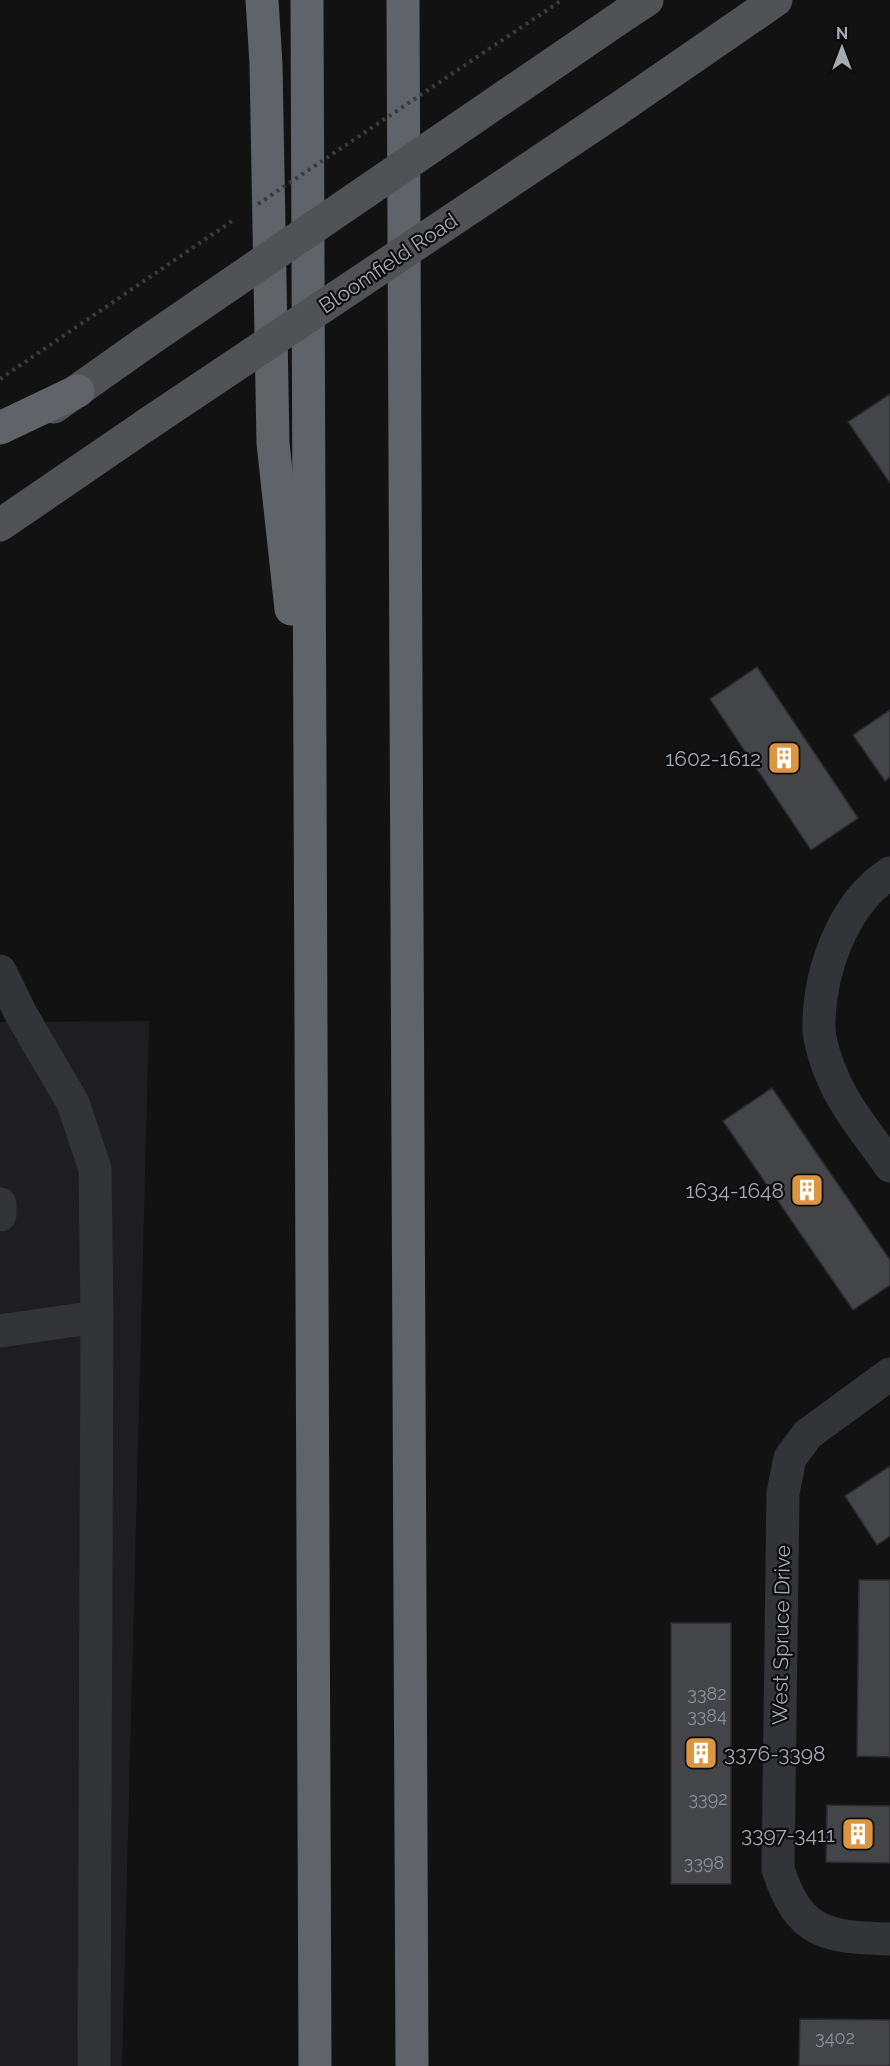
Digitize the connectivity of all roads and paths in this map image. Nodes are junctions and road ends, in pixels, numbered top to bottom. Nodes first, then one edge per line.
1 (261, 0) edge
2 (307, 0) edge
3 (403, 0) edge
4 (562, 0) edge
5 (776, 0) edge
6 (637, 6) edge
7 (248, 210) dead end
8 (238, 217) dead end
9 (0, 379) edge
10 (78, 391) junction
11 (0, 428) edge
12 (0, 443) edge
13 (0, 525) edge
14 (310, 790) junction
15 (890, 873) edge
16 (0, 971) edge
17 (0, 990) edge
18 (21, 1014) junction
19 (890, 1166) edge
20 (0, 1204) edge
21 (0, 1215) edge
22 (97, 1317) junction
23 (0, 1331) edge
24 (890, 1374) edge
25 (890, 1939) edge
26 (94, 2066) edge
27 (315, 2066) edge
28 (412, 2066) edge

1 - 14 highway
2 - 14 highway
3 - 28 highway
4 - 7 path, bridge
5 - 13 main road, Bloomfield Road, bridge
6 - 10 main road, bridge
8 - 9 path
10 - 11 highway
10 - 12 main road
14 - 27 highway
15 - 19 street
16 - 18 street
17 - 18 street
18 - 22 street
20 - 21 street
22 - 23 street
22 - 26 street
24 - 25 street, West Spruce Drive

